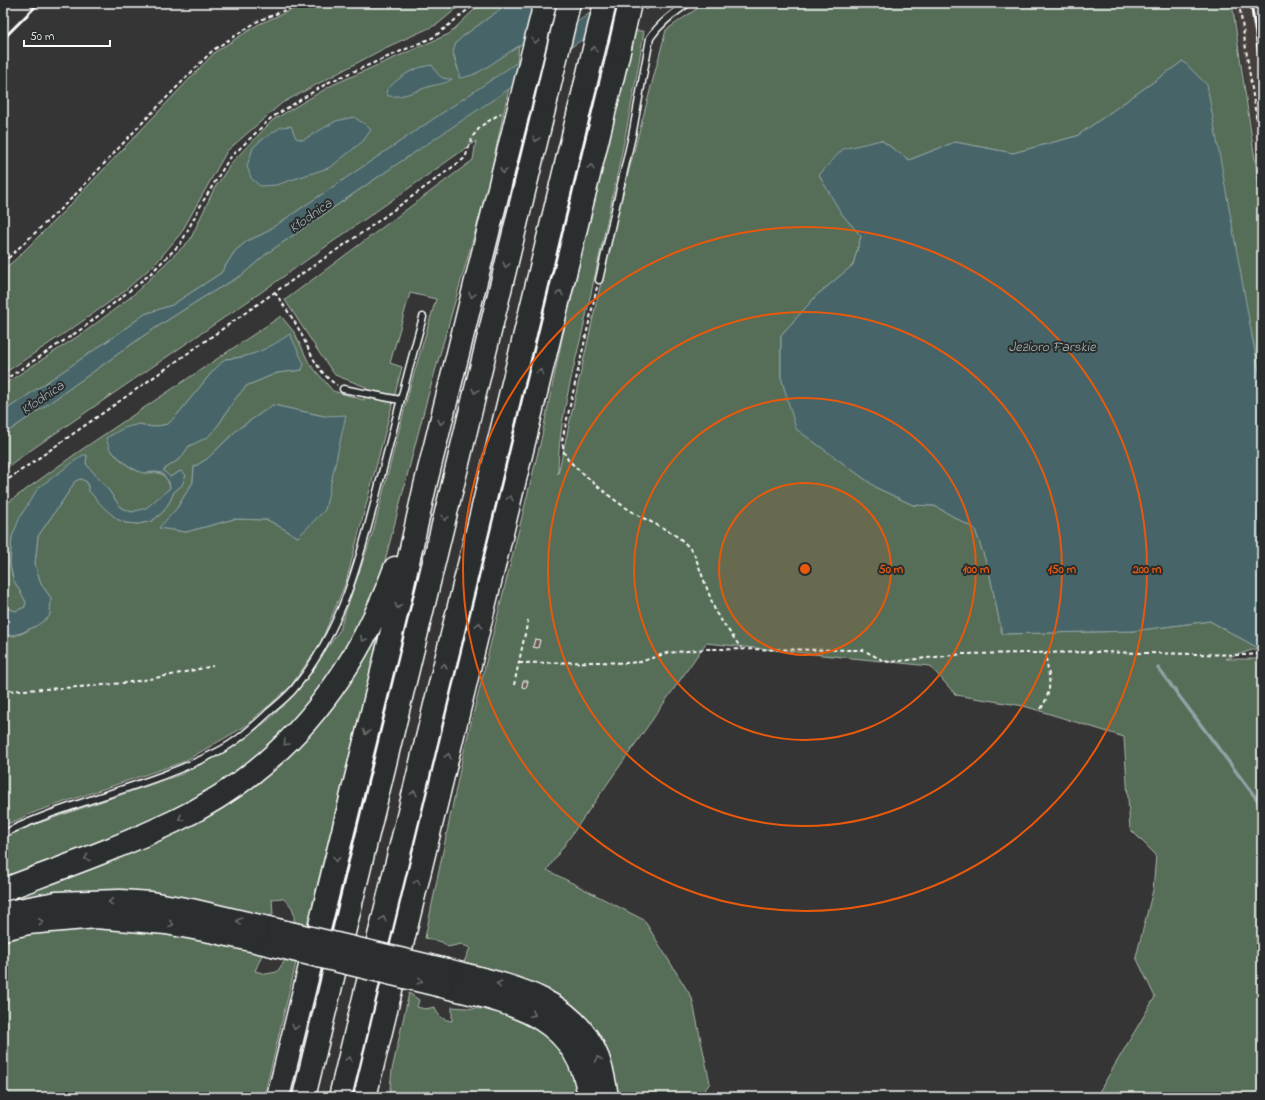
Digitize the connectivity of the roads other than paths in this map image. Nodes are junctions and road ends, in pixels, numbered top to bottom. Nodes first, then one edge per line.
1 (545, 3) edge
2 (569, 3) edge
3 (605, 3) edge
4 (630, 3) edge
5 (688, 3) edge
6 (599, 280) road end
7 (423, 317) dead end
8 (343, 389) road end
9 (400, 400) junction
10 (425, 486) junction
11 (3, 834) edge
12 (3, 890) edge
13 (3, 913) edge
14 (3, 930) edge
15 (275, 937) junction
16 (444, 978) junction
17 (392, 988) junction
18 (278, 1097) edge
19 (304, 1097) edge
20 (340, 1097) edge
21 (365, 1097) edge
22 (381, 1097) edge
23 (589, 1097) edge
24 (607, 1097) edge

1 -> 10 highway, bridge
2 -> 19 highway, bridge
20 -> 3 highway, bridge
17 -> 4 highway, bridge
5 - 6 lane
7 - 9 lane
8 - 9 lane
9 - 11 lane
10 -> 12 highway
10 -> 18 highway
15 -> 13 highway
14 -> 15 highway
15 - 16 highway, bridge
16 -> 23 highway
24 -> 16 highway
17 - 21 highway
17 - 22 highway

